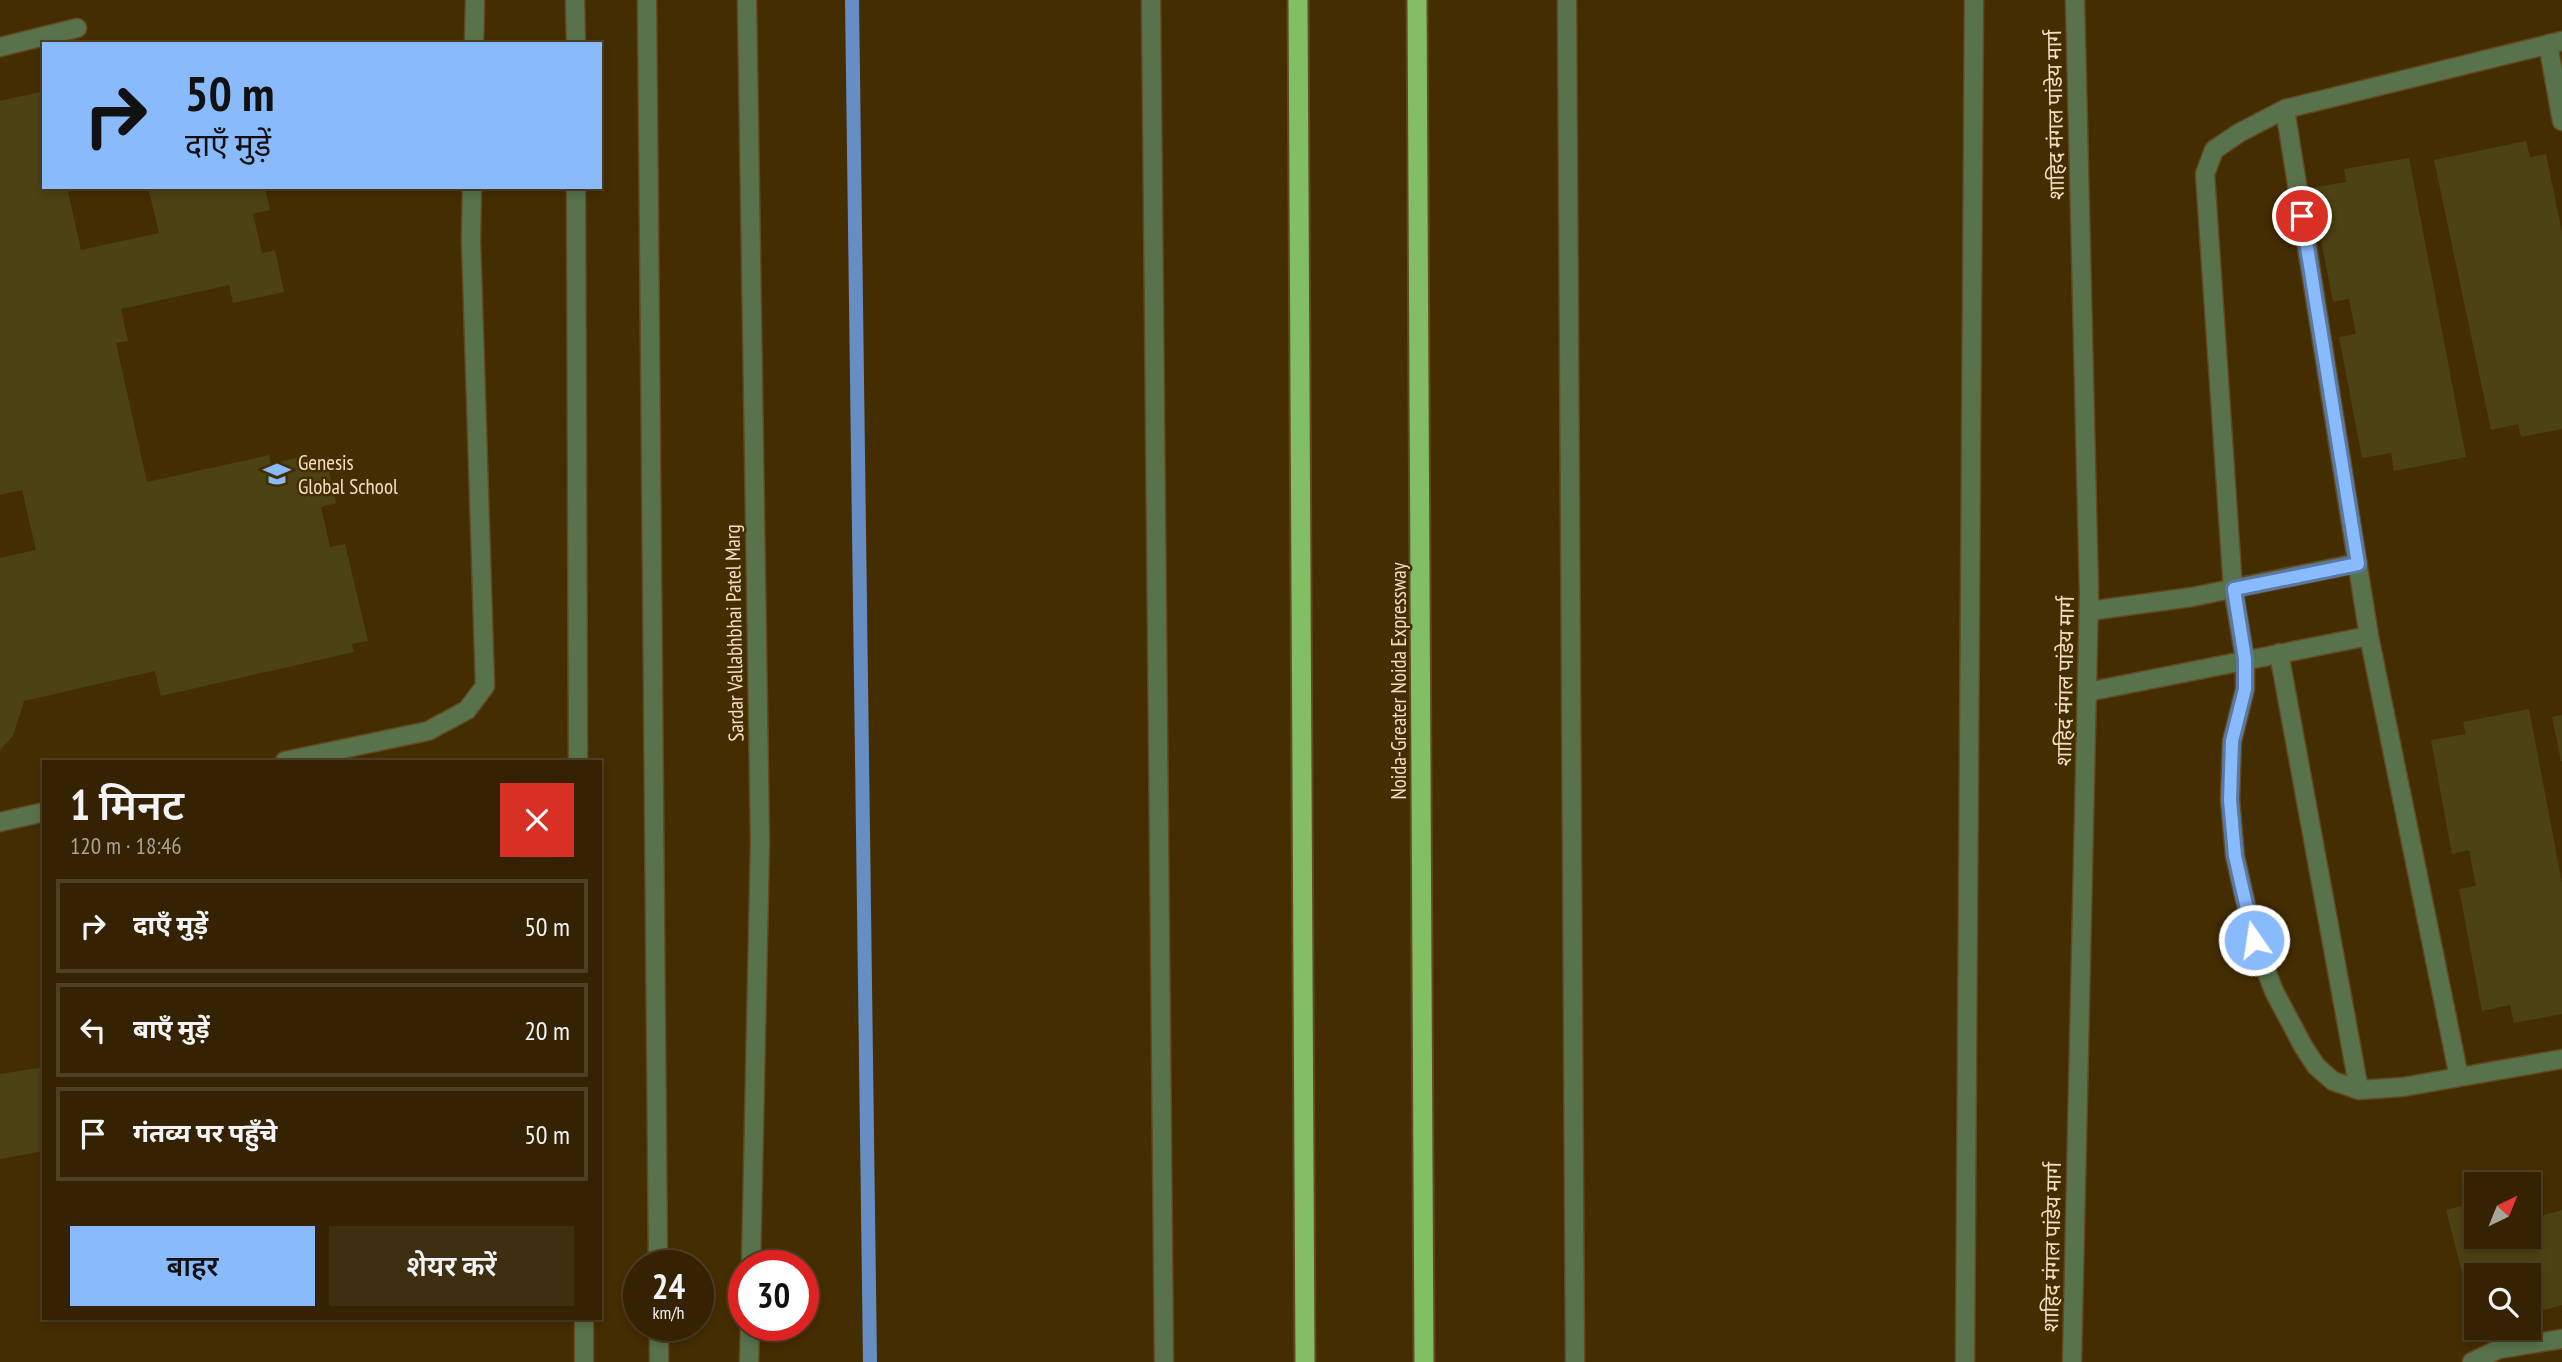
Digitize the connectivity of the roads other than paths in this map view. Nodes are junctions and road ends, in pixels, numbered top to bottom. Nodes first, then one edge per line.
1 (475, 0) edge
2 (575, 0) edge
3 (647, 0) edge
4 (747, 0) edge
5 (1151, 0) edge
6 (1298, 0) edge
7 (1417, 0) edge
8 (1567, 0) edge
9 (1974, 0) edge
10 (2075, 0) edge
11 (77, 28) dead end
12 (474, 42) edge
13 (576, 42) edge
14 (2555, 42) edge
15 (0, 47) edge
16 (2285, 109) junction
17 (2562, 121) edge
18 (472, 189) edge
19 (576, 189) edge
20 (2358, 564) junction
21 (2234, 589) junction
22 (2089, 611) junction
23 (2369, 636) junction
24 (2279, 653) junction
25 (2245, 659) junction
26 (2087, 692) junction
27 (290, 760) edge
28 (578, 760) edge
29 (42, 812) edge
30 (0, 822) edge
31 (2562, 1059) edge
32 (2459, 1077) junction
33 (2359, 1090) junction
34 (658, 1250) edge
35 (751, 1250) edge
36 (584, 1320) edge
37 (2562, 1339) edge
38 (659, 1341) edge
39 (750, 1341) edge
40 (584, 1362) edge
41 (659, 1362) edge
42 (749, 1362) edge
43 (1164, 1362) edge
44 (1305, 1362) edge
45 (1424, 1362) edge
46 (1575, 1362) edge
47 (1965, 1362) edge
48 (2072, 1362) edge
49 (2472, 1362) edge

1 - 12 street
2 - 13 street
3 - 34 street
4 - 35 street, Sardar Vallabhbhai Patel Marg
5 - 43 street
6 - 44 highway
7 - 45 highway, Noida-Greater Noida Expressway
8 - 46 street
9 - 47 street
10 - 22 street, शाहिद मंगल पांडेय मार्ग
11 - 15 street
14 - 16 street
14 - 17 street
16 - 20 street
16 - 21 street
18 - 27 street
19 - 28 street
20 - 21 street
20 - 23 street
21 - 22 street
21 - 25 street
22 - 26 street, शाहिद मंगल पांडेय मार्ग
23 - 24 street
23 - 32 street
24 - 25 street
24 - 33 street
25 - 26 street
25 - 33 street
26 - 48 street, शाहिद मंगल पांडेय मार्ग
29 - 30 street
31 - 32 street
32 - 33 street
36 - 40 street
37 - 49 street
38 - 41 street
39 - 42 street

